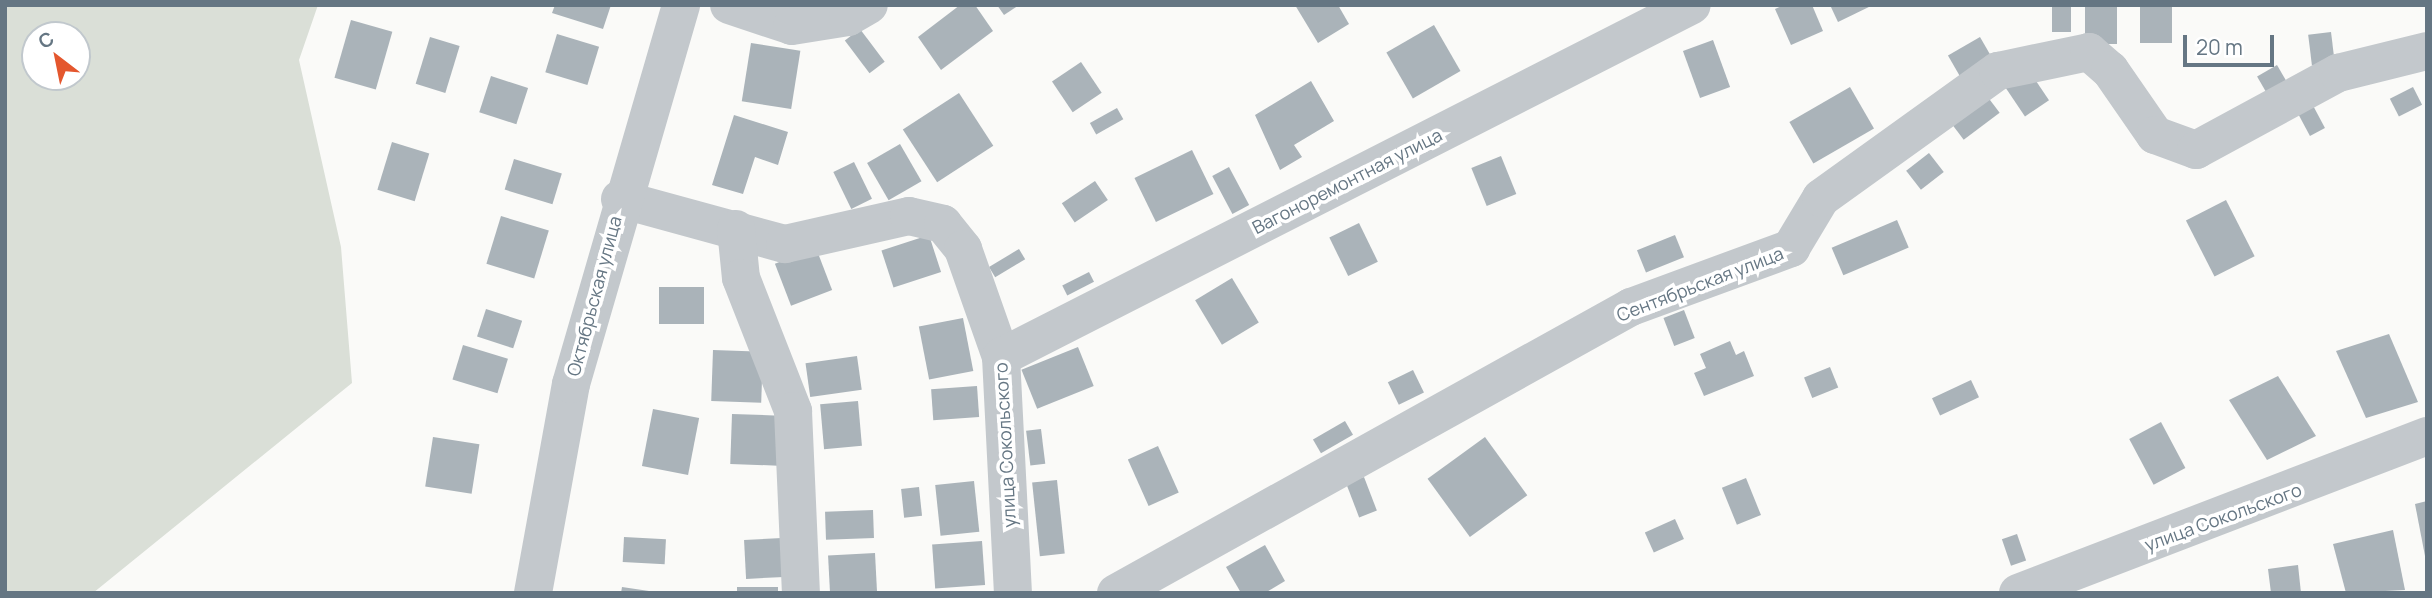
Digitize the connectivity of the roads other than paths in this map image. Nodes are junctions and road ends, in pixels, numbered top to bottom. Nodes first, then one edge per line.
1 (681, 5) edge
2 (730, 5) edge
3 (869, 5) edge
4 (1692, 5) edge
5 (2427, 51) edge
6 (620, 199) junction
7 (736, 229) junction
8 (1002, 357) junction
9 (2427, 436) edge
10 (533, 593) edge
11 (800, 593) edge
12 (1013, 593) edge
13 (1116, 593) edge
14 (2018, 593) edge

1 - 6 street, Октябрьская улица
2 - 3 street
4 - 8 street, Вагоноремонтная улица
5 - 13 street, Сентябрьская улица
6 - 7 street, улица Сокольского
6 - 10 street, Октябрьская улица
7 - 8 street, улица Сокольского
7 - 11 street
8 - 12 street, улица Сокольского
9 - 14 street, улица Сокольского

